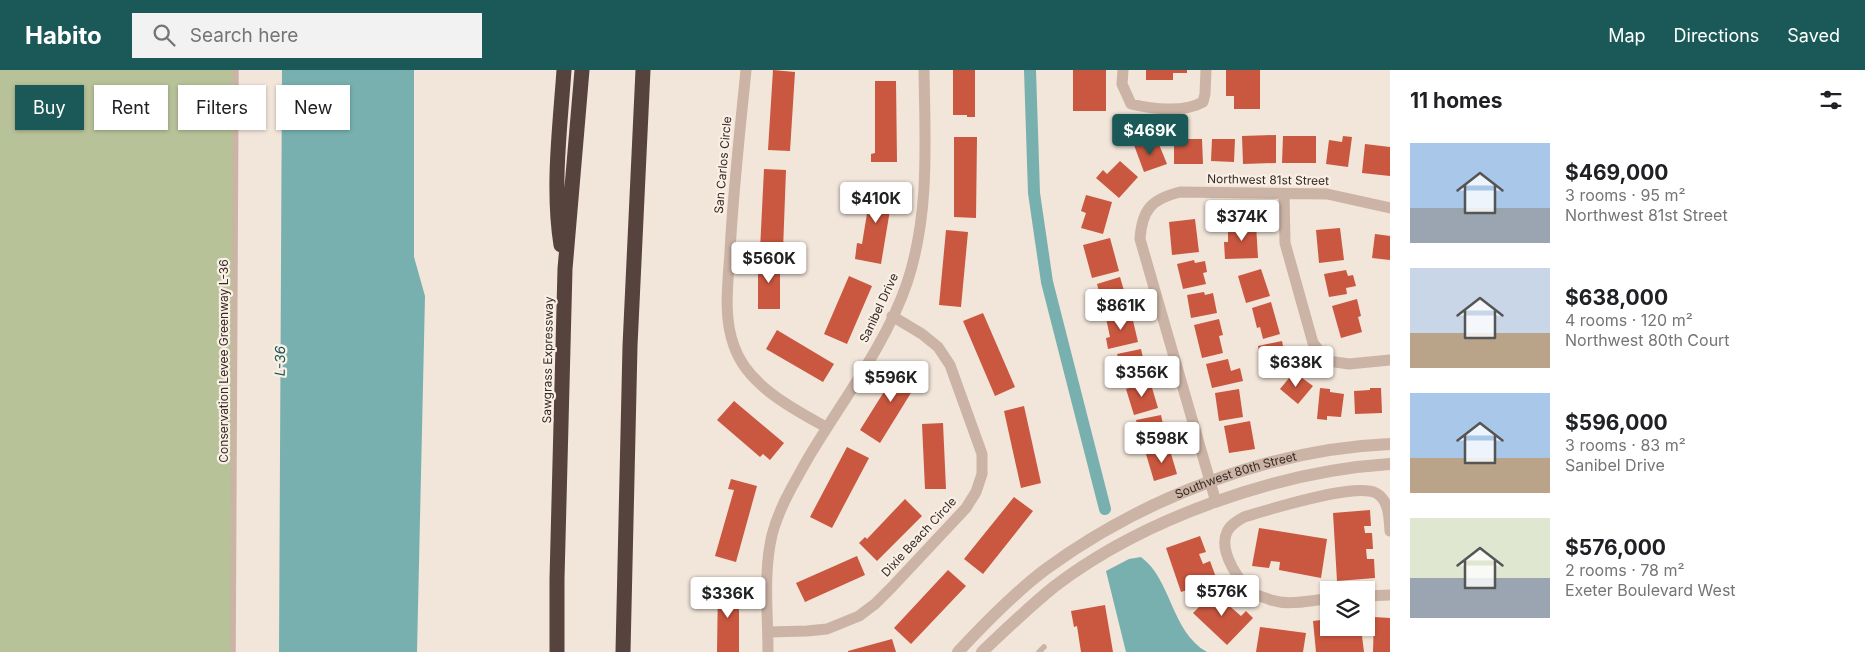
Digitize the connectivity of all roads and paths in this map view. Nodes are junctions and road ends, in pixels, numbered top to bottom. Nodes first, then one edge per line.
1 (236, 70) edge
2 (564, 70) edge
3 (582, 70) edge
4 (643, 70) edge
5 (746, 70) edge
6 (924, 70) edge
7 (1123, 70) edge
8 (1206, 70) edge
9 (1284, 194) junction
10 (1390, 208) edge
11 (565, 269) junction
12 (892, 316) junction
13 (1390, 360) edge
14 (826, 427) junction
15 (1390, 444) edge
16 (1390, 464) edge
17 (1210, 482) junction
18 (1216, 502) junction
19 (1390, 531) edge
20 (1390, 595) edge
21 (1375, 596) edge
22 (1320, 600) edge
23 (768, 632) junction
24 (232, 652) edge
25 (557, 652) edge
26 (623, 652) edge
27 (768, 652) edge
28 (958, 652) edge
29 (982, 652) edge

1 - 24 lane, Conservation Levee Greenway L-36
2 - 11 highway
3 - 11 highway, Sawgrass Expressway
4 - 26 highway
5 - 14 street, San Carlos Circle
6 - 12 street, Sanibel Drive
7 - 8 street
9 - 10 street, Northwest 81st Street
9 - 13 street
9 - 17 street, Northwest 81st Street
11 - 25 highway, Sawgrass Expressway
12 - 14 street, Sanibel Drive
12 - 23 street, Dixie Beach Circle
14 - 23 street, Sanibel Drive
15 - 17 street, Southwest 80th Street
16 - 18 street, Southwest 80th Street
17 - 18 street
17 - 28 street, Southwest 80th Street
18 - 29 street, Southwest 80th Street
19 - 22 street
20 - 21 street
23 - 27 street, Sanibel Drive

